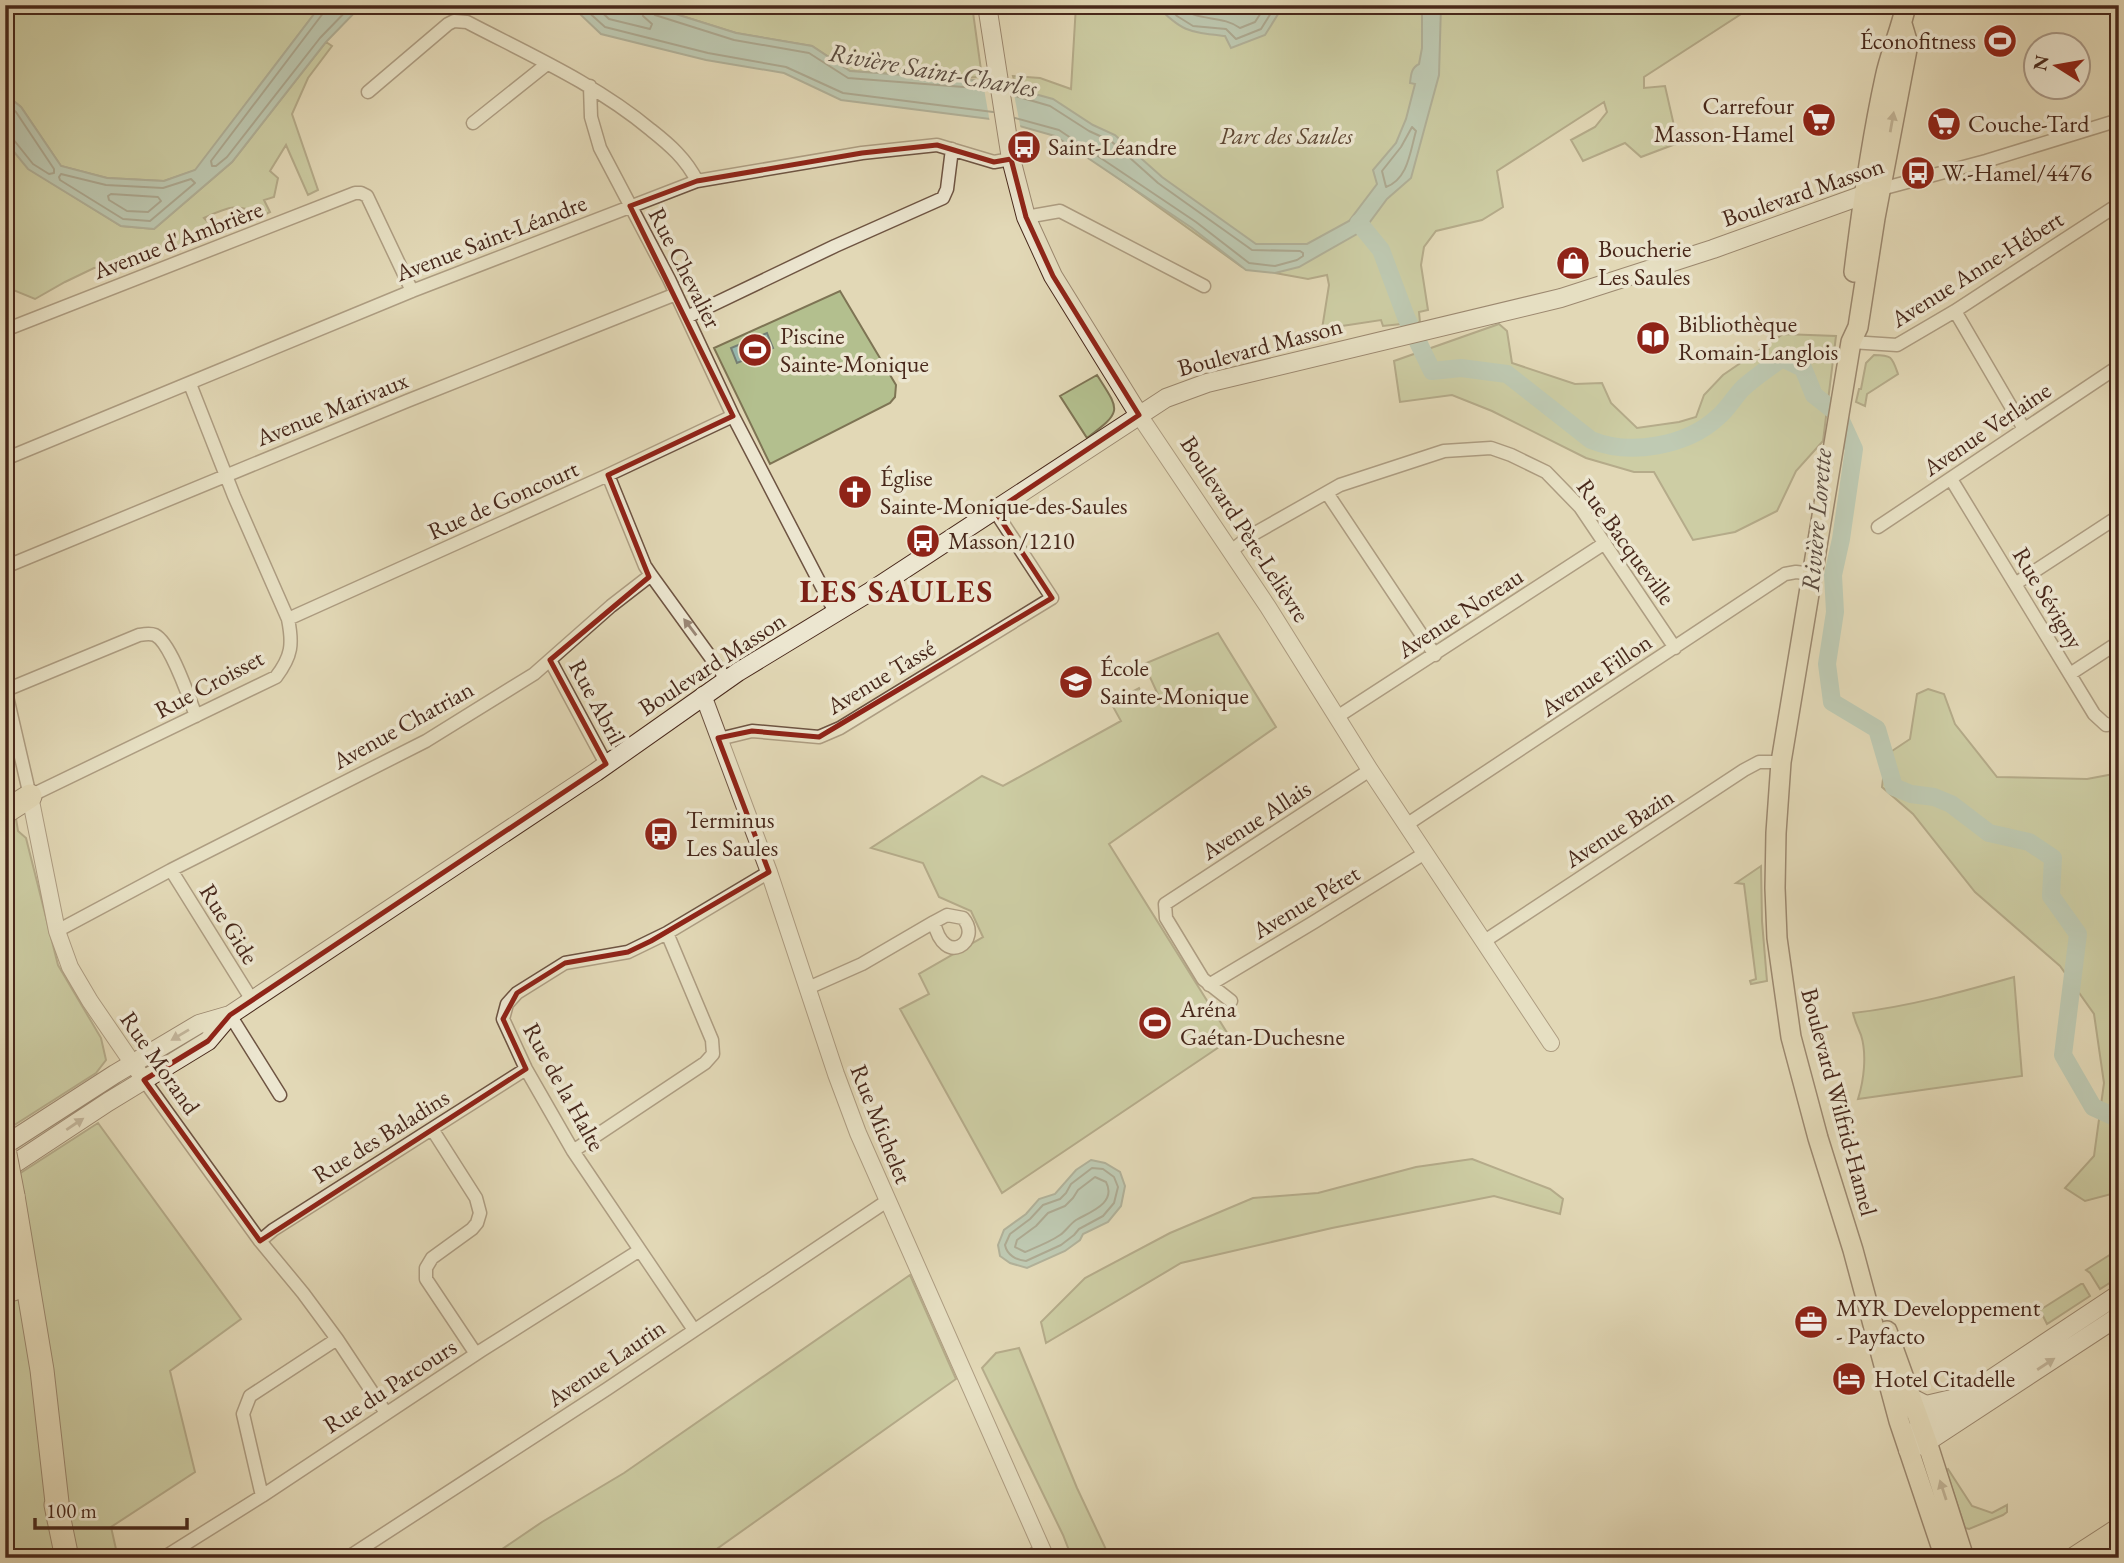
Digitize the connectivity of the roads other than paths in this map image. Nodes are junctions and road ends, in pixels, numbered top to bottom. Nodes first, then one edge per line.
1 (987, 5) edge
2 (1904, 15) edge
3 (547, 64) junction
4 (590, 86) junction
5 (368, 92) dead end
6 (2119, 120) edge
7 (473, 123) dead end
8 (952, 149) junction
9 (1011, 159) junction
10 (697, 181) junction
11 (1872, 191) junction
12 (2119, 204) edge
13 (630, 206) junction
14 (1027, 217) junction
15 (1204, 286) dead end
16 (412, 291) junction
17 (676, 294) junction
18 (1955, 311) junction
19 (687, 317) junction
20 (5, 330) edge
21 (1851, 342) junction
22 (2119, 366) edge
23 (190, 384) junction
24 (1139, 415) junction
25 (733, 416) junction
26 (2024, 429) junction
27 (5, 459) edge
28 (226, 475) junction
29 (608, 475) junction
30 (1951, 479) junction
31 (1327, 493) junction
32 (995, 511) junction
33 (2119, 516) edge
34 (1878, 527) dead end
35 (1605, 543) junction
36 (1230, 552) junction
37 (5, 567) edge
38 (1813, 574) junction
39 (651, 575) junction
40 (2015, 584) junction
41 (836, 614) junction
42 (288, 619) junction
43 (2119, 642) edge
44 (1675, 648) junction
45 (1435, 655) junction
46 (550, 660) junction
47 (2070, 674) junction
48 (727, 680) junction
49 (6, 689) edge
50 (703, 695) junction
51 (196, 716) junction
52 (1337, 717) junction
53 (2119, 723) edge
54 (719, 738) junction
55 (1781, 762) junction
56 (606, 764) junction
57 (1370, 770) junction
58 (5, 795) edge
59 (30, 796) junction
60 (5, 812) edge
61 (1406, 825) junction
62 (1425, 853) junction
63 (171, 870) junction
64 (769, 872) junction
65 (934, 922) dead end
66 (57, 930) junction
67 (667, 933) junction
68 (1483, 942) junction
69 (1209, 985) junction
70 (808, 989) junction
71 (252, 1000) junction
72 (1231, 1001) dead end
73 (230, 1015) junction
74 (1551, 1043) dead end
75 (133, 1063) junction
76 (526, 1069) junction
77 (144, 1080) junction
78 (280, 1096) dead end
79 (432, 1129) junction
80 (5, 1145) edge
81 (573, 1151) junction
82 (5, 1154) edge
83 (5, 1170) edge
84 (887, 1201) junction
85 (260, 1241) junction
86 (640, 1250) junction
87 (1853, 1250) junction
88 (5, 1251) edge
89 (2119, 1294) edge
90 (2119, 1316) edge
91 (694, 1330) junction
92 (337, 1339) junction
93 (476, 1354) junction
94 (42, 1370) junction
95 (1970, 1393) junction
96 (1910, 1397) junction
97 (386, 1413) junction
98 (1915, 1439) junction
99 (261, 1496) junction
100 (59, 1520) junction
101 (2119, 1530) edge
102 (1044, 1553) edge
103 (67, 1558) edge
104 (81, 1558) edge
105 (163, 1558) edge
106 (347, 1558) edge
107 (1027, 1558) edge
108 (1945, 1558) edge
109 (1965, 1558) edge
110 (2076, 1558) edge

1 - 9 main road, Boulevard Père-Lelièvre
2 - 11 main road, Boulevard Wilfrid-Hamel
3 - 4 street
3 - 5 street
3 - 7 street
4 - 10 street
4 - 13 street, Rue Chevalier
6 - 11 street, Boulevard Masson
8 - 9 street, Avenue Saint-Léandre
8 - 10 street, Avenue Saint-Léandre
8 - 19 street
9 - 14 main road, Boulevard Père-Lelièvre
10 - 13 street, Avenue Saint-Léandre
11 - 21 main road, Boulevard Wilfrid-Hamel
11 - 24 main road, Boulevard Masson
12 - 18 street, Avenue Anne-Hébert
13 - 16 street, Avenue Saint-Léandre
13 - 17 street, Rue Chevalier
14 - 15 street
14 - 24 main road, Boulevard Père-Lelièvre
16 - 20 street, Avenue d'Ambrière
16 - 23 street, Avenue Saint-Léandre
17 - 19 street, Rue Chevalier
17 - 28 street, Avenue Marivaux
18 - 21 street, Avenue Anne-Hébert
18 - 26 street
19 - 25 street, Rue Chevalier
21 - 38 main road, Boulevard Wilfrid-Hamel
22 - 26 street, Avenue Verlaine
23 - 27 street, Avenue Saint-Léandre
23 - 28 street, Rue Croisset
24 - 32 main road, Boulevard Masson
24 - 36 street, Boulevard Père-Lelièvre
25 - 29 street, Rue de Goncourt
25 - 41 street, Rue Chevalier
26 - 30 street, Avenue Verlaine
28 - 37 street, Avenue Marivaux
28 - 42 street, Rue Croisset
29 - 39 street
29 - 42 street, Rue de Goncourt
30 - 34 street, Avenue Verlaine
30 - 40 street, Rue Sévigny
31 - 35 street, Rue Bacqueville
31 - 36 street, Rue Bacqueville
31 - 45 street
32 - 41 main road, Boulevard Masson
32 - 54 street, Avenue Tassé
33 - 40 street
35 - 44 street, Rue Bacqueville
35 - 45 street, Avenue Noreau
36 - 52 street, Boulevard Père-Lelièvre
38 - 44 street, Avenue Fillon
38 - 55 main road, Boulevard Wilfrid-Hamel
39 - 46 street, Avenue Chatrian
48 -> 39 street
40 - 47 street, Rue Sévigny
41 - 48 main road, Boulevard Masson
42 - 51 street, Rue Croisset
43 - 47 street
44 - 61 street, Avenue Fillon
45 - 52 street, Avenue Noreau
46 - 56 street, Rue Abril
46 - 63 street, Avenue Chatrian
47 - 53 street, Rue Sévigny
48 - 50 main road, Boulevard Masson
49 - 51 street
49 - 59 street, Rue Morand
50 - 54 street, Rue Michelet
50 - 56 main road, Boulevard Masson
51 - 59 street, Rue Croisset
52 - 57 street, Boulevard Père-Lelièvre
54 - 64 street, Rue Michelet
55 - 68 street, Avenue Bazin
55 - 87 main road, Boulevard Wilfrid-Hamel
56 - 71 main road, Boulevard Masson
57 - 61 street, Boulevard Père-Lelièvre
57 - 69 street, Avenue Allais
58 - 59 highway
59 - 60 highway
59 - 66 street, Rue Morand
61 - 62 street, Boulevard Père-Lelièvre
62 - 68 street, Boulevard Père-Lelièvre
62 - 69 street, Avenue Péret
63 - 66 street, Avenue Chatrian
63 - 71 street, Rue Gide
64 - 67 street, Rue de la Halte
64 - 70 street, Rue Michelet
65 - 70 street
66 - 75 street, Rue Morand
67 - 76 street, Rue de la Halte
67 - 81 street
68 - 74 street, Boulevard Père-Lelièvre
69 - 72 street
70 - 84 street, Rue Michelet
71 - 73 main road, Boulevard Masson
73 -> 75 main road, Boulevard Masson
73 - 77 main road, Boulevard Masson
73 - 78 street
75 - 77 street, Rue Morand
75 - 80 main road, Boulevard Masson
76 - 79 street, Rue des Baladins
76 - 81 street, Rue de la Halte
83 -> 77 main road, Boulevard Masson
77 - 85 street, Rue Morand
79 - 85 street, Rue des Baladins
79 - 93 street
81 - 86 street, Rue de la Halte
82 - 94 highway, bridge
84 - 91 street, Avenue Laurin
84 - 102 street, Rue Michelet
85 - 92 street, Rue Morand
86 - 91 street, Rue de la Halte
86 - 93 street, Rue du Parcours
87 - 96 main road, Boulevard Wilfrid-Hamel
87 - 98 main road, Boulevard Wilfrid-Hamel
88 - 100 highway
89 - 95 main road
98 -> 90 main road
91 - 106 street, Avenue Laurin
92 - 97 street, Rue Morand
92 - 99 street
93 - 97 street, Rue du Parcours
94 - 100 highway
94 - 104 highway
95 - 96 main road
95 - 98 main road
96 - 98 main road, Boulevard Wilfrid-Hamel
97 - 99 street, Rue du Parcours
98 - 108 main road, Boulevard Wilfrid-Hamel
109 -> 98 main road, Boulevard Wilfrid-Hamel
99 - 105 street, Rue du Parcours
100 - 103 highway
101 - 110 highway
102 - 107 street

